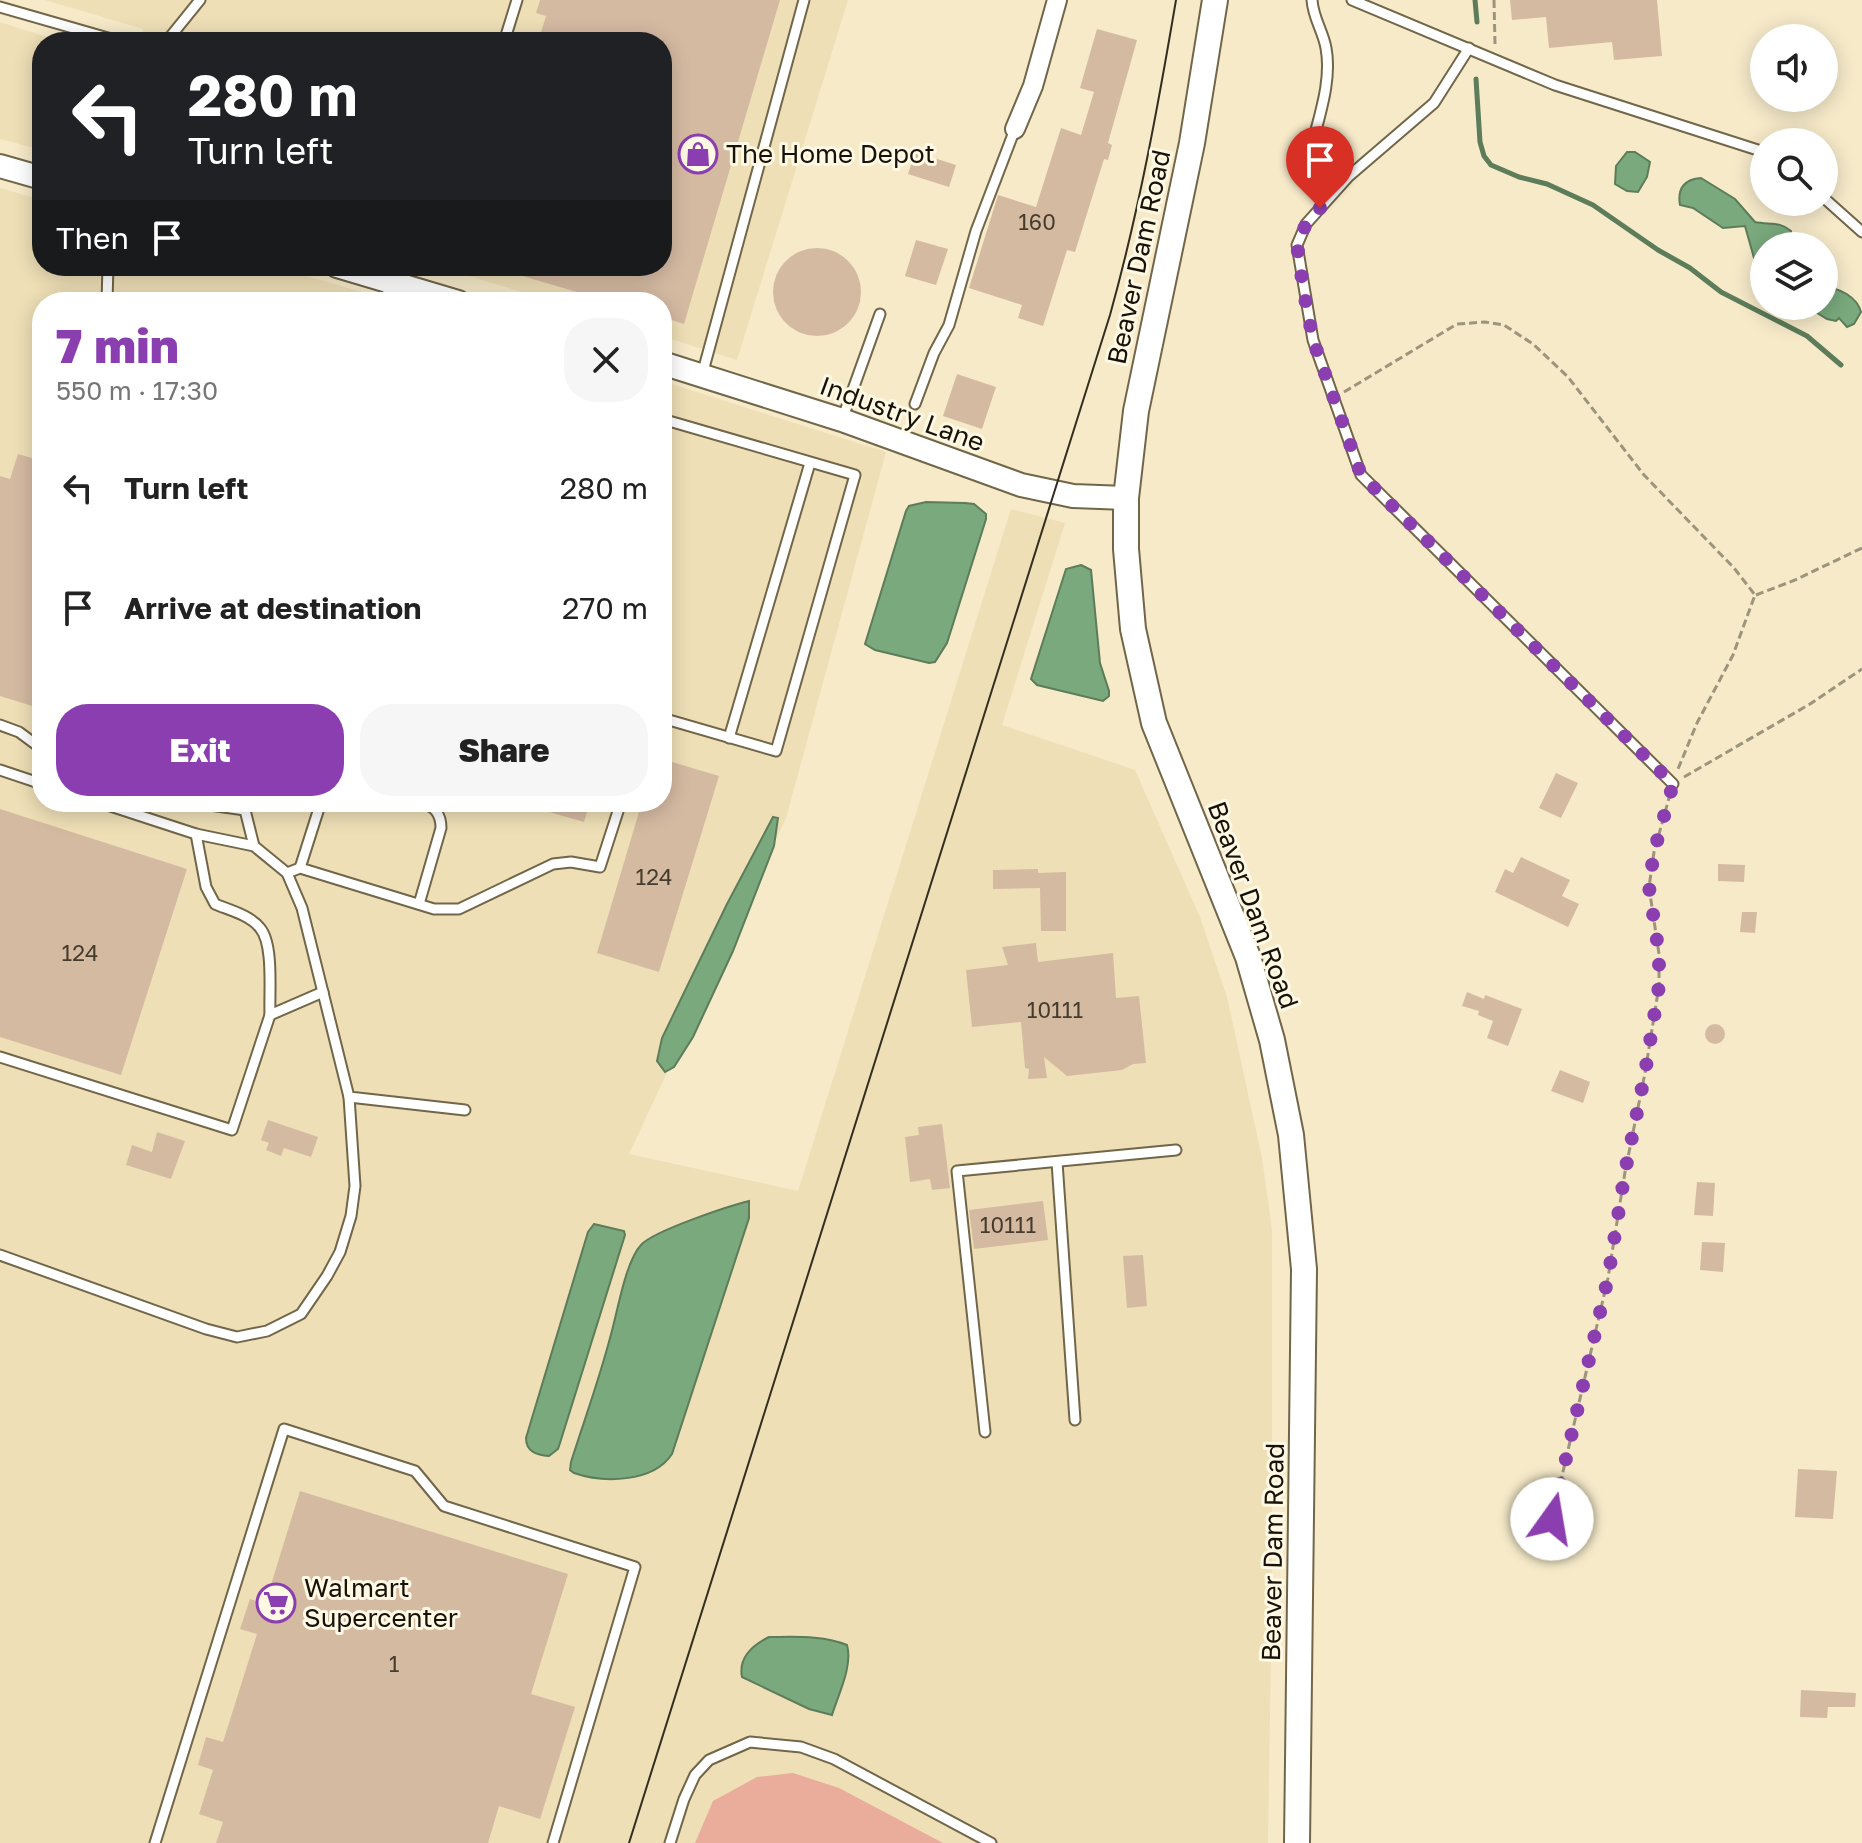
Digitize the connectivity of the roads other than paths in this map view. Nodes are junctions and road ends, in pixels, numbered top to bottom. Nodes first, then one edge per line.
1 (200, 0) edge
2 (517, 0) edge
3 (804, 0) edge
4 (1057, 0) edge
5 (1215, 0) edge
6 (1312, 0) edge
7 (1352, 0) edge
8 (0, 7) edge
9 (87, 32) edge
10 (174, 32) edge
11 (507, 32) edge
12 (1469, 48) junction
13 (1015, 129) joint
14 (1316, 130) dead end
15 (1750, 148) edge
16 (0, 166) edge
17 (32, 175) edge
18 (1838, 211) edge
19 (1862, 232) edge
20 (357, 276) edge
21 (388, 292) edge
22 (880, 314) dead end
23 (672, 366) edge
24 (702, 375) junction
25 (915, 404) dead end
26 (842, 420) junction
27 (672, 422) edge
28 (810, 463) junction
29 (1126, 498) junction
30 (672, 721) edge
31 (0, 725) edge
32 (729, 738) junction
33 (32, 742) edge
34 (0, 770) edge
35 (32, 781) edge
36 (1673, 784) road end
37 (129, 812) edge
38 (246, 812) edge
39 (318, 812) edge
40 (435, 812) edge
41 (618, 812) edge
42 (196, 834) junction
43 (254, 846) junction
44 (300, 868) junction
45 (287, 873) junction
46 (419, 904) junction
47 (323, 992) junction
48 (270, 1015) junction
49 (0, 1057) edge
50 (349, 1097) junction
51 (465, 1110) dead end
52 (1176, 1150) dead end
53 (1057, 1162) junction
54 (0, 1255) edge
55 (1075, 1420) dead end
56 (985, 1432) dead end
57 (155, 1843) edge
58 (553, 1843) edge
59 (670, 1843) edge
60 (991, 1843) edge
61 (1297, 1843) edge

1 - 10 lane
2 - 11 lane
3 - 24 lane
4 - 13 street
5 - 29 main road, Beaver Dam Road
6 - 14 lane
7 - 12 lane
8 - 9 lane
12 - 15 lane
12 - 36 lane
13 - 25 lane
16 - 17 street
18 - 19 lane
20 - 21 street
22 - 26 lane
23 - 24 street, Industry Lane
24 - 26 street, Industry Lane
26 - 29 street, Industry Lane
27 - 28 lane
28 - 32 lane
28 - 32 lane
29 - 61 main road, Beaver Dam Road
30 - 32 lane
31 - 33 lane
34 - 35 lane
37 - 42 lane
38 - 43 lane
39 - 44 lane
40 - 46 lane
41 - 46 lane
42 - 43 lane
42 - 48 lane
43 - 45 lane
44 - 45 lane
44 - 46 lane
45 - 47 lane
47 - 48 lane
47 - 50 lane
48 - 49 lane
50 - 51 lane
50 - 54 lane
52 - 53 lane
53 - 55 lane
53 - 56 lane
57 - 58 lane
59 - 60 lane

